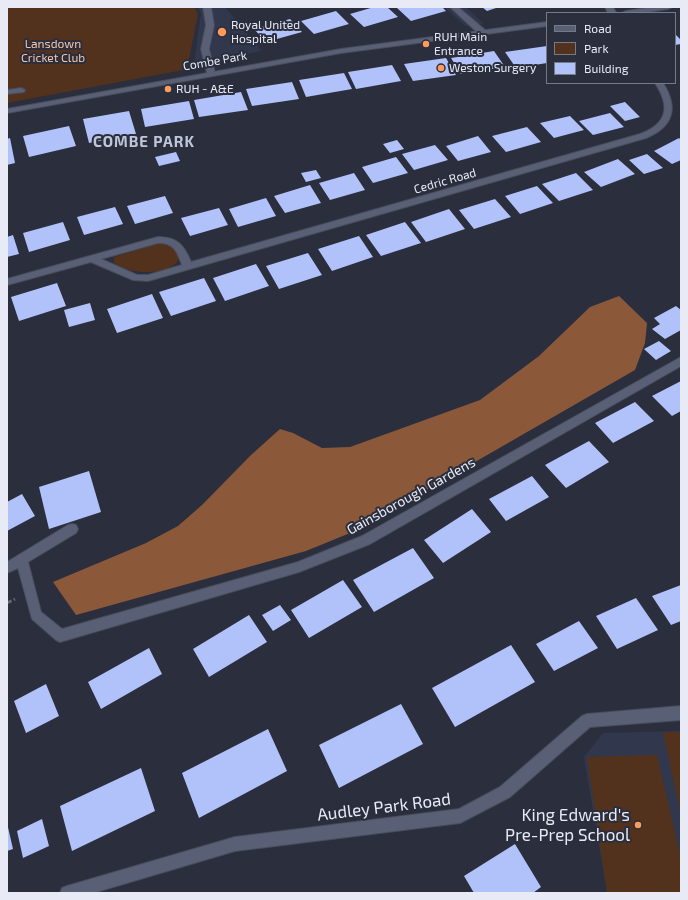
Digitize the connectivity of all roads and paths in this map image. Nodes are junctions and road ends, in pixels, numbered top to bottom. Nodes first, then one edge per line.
1 (454, 7) edge
2 (668, 7) edge
3 (208, 8) edge
4 (633, 12) edge
5 (546, 24) edge
6 (482, 32) junction
7 (211, 74) junction
8 (660, 84) edge
9 (21, 90) dead end
10 (7, 92) edge
11 (7, 111) edge
12 (93, 259) junction
13 (188, 267) junction
14 (7, 282) edge
15 (681, 361) edge
16 (72, 528) dead end
17 (22, 560) junction
18 (7, 568) edge
19 (681, 713) edge
20 (67, 893) edge

1 - 6 street
2 - 4 street
3 - 7 street
5 - 6 street, Combe Park
6 - 7 street, Combe Park
7 - 11 street, Combe Park
8 - 13 street, Cedric Road
9 - 10 street
12 - 13 street, Cedric Road
12 - 13 street
12 - 14 street
15 - 17 street, Gainsborough Gardens
16 - 17 street
17 - 18 street
19 - 20 street, Audley Park Road

